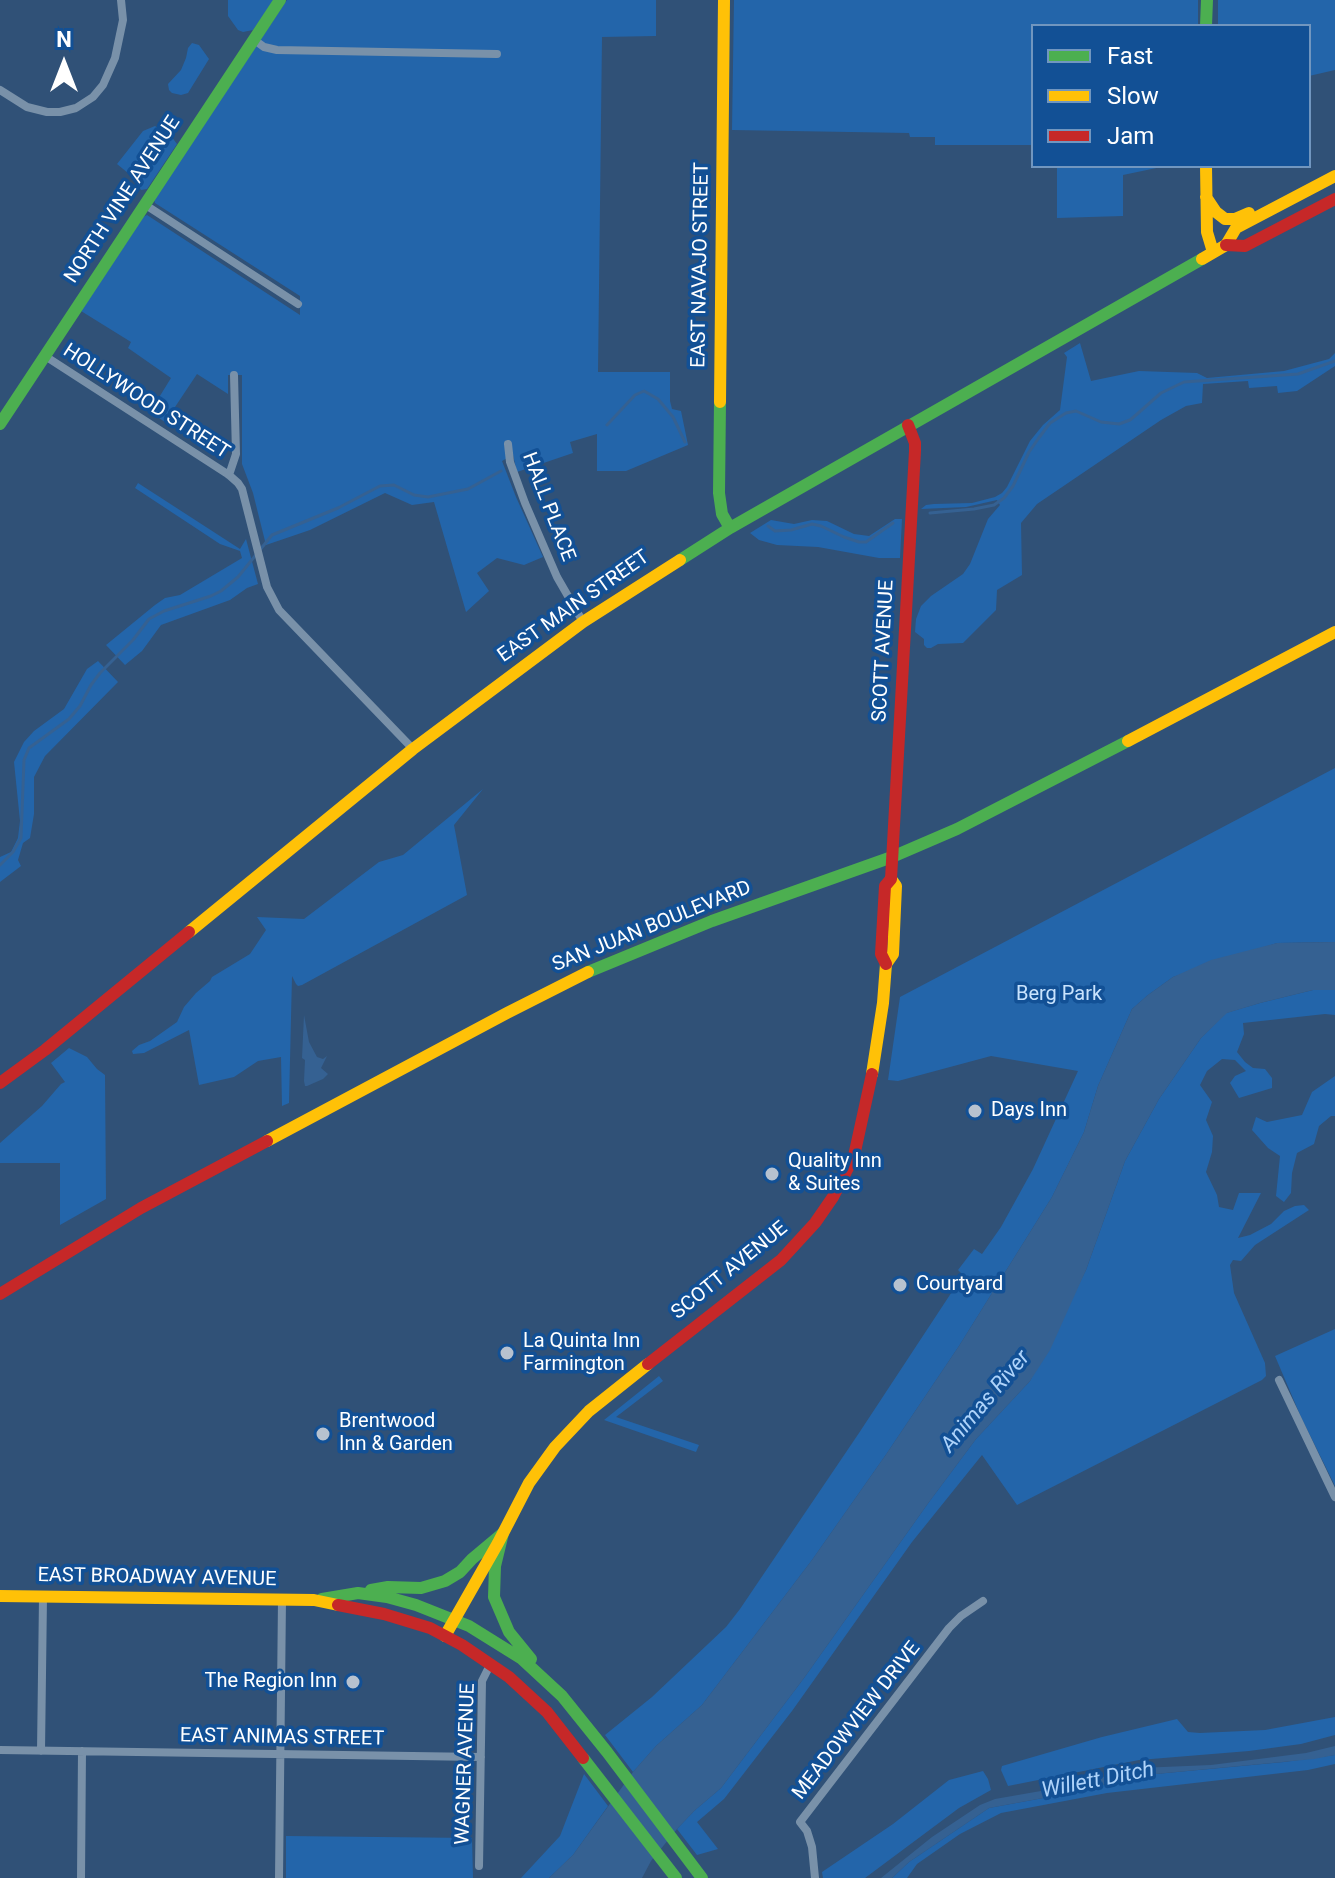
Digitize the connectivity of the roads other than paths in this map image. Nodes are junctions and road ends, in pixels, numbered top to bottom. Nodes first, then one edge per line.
1 (121, 0) edge
2 (280, 0) edge
3 (724, 0) edge
4 (1207, 0) edge
5 (1206, 24) edge
6 (253, 39) junction
7 (497, 54) dead end
8 (0, 90) edge
9 (1206, 168) edge
10 (1335, 168) edge
11 (1335, 176) edge
12 (1206, 197) junction
13 (1335, 199) edge
14 (144, 204) junction
15 (1226, 245) junction
16 (1213, 252) junction
17 (298, 304) dead end
18 (45, 356) junction
19 (234, 375) dead end
20 (0, 424) edge
21 (908, 425) junction
22 (508, 444) dead end
23 (229, 475) junction
24 (730, 528) junction
25 (583, 622) junction
26 (1335, 632) edge
27 (413, 749) junction
28 (892, 857) junction
29 (0, 1083) edge
30 (0, 1294) edge
31 (1279, 1380) dead end
32 (1335, 1497) edge
33 (503, 1533) junction
34 (358, 1593) junction
35 (0, 1596) edge
36 (43, 1597) junction
37 (282, 1599) junction
38 (314, 1600) junction
39 (983, 1601) dead end
40 (455, 1619) junction
41 (445, 1636) junction
42 (490, 1665) junction
43 (562, 1696) junction
44 (0, 1750) edge
45 (41, 1751) junction
46 (82, 1751) junction
47 (279, 1754) junction
48 (481, 1757) junction
49 (479, 1866) dead end
50 (81, 1878) edge
51 (279, 1878) edge
52 (676, 1878) edge
53 (702, 1878) edge
54 (815, 1878) edge

1 - 8 street
2 - 6 main road, NORTH VINE AVENUE
3 - 24 main road, EAST NAVAJO STREET
4 - 5 main road
6 - 7 street
6 - 14 main road, NORTH VINE AVENUE
9 - 12 main road
10 - 12 main road
11 - 15 main road, EAST MAIN STREET
12 - 16 main road
13 - 15 main road, EAST MAIN STREET
14 - 17 street
14 - 18 main road, NORTH VINE AVENUE
15 - 16 main road, EAST MAIN STREET
16 - 21 main road, EAST MAIN STREET
18 - 20 main road, NORTH VINE AVENUE
18 - 23 street, HOLLYWOOD STREET
19 - 23 street
21 - 24 main road, EAST MAIN STREET
21 - 28 main road, SCOTT AVENUE
22 - 25 street, HALL PLACE
23 - 27 street
24 - 25 main road, EAST MAIN STREET
25 - 27 main road, EAST MAIN STREET
26 - 28 main road, SAN JUAN BOULEVARD
27 - 29 main road, EAST MAIN STREET
28 - 30 main road, SAN JUAN BOULEVARD
28 - 33 main road, SCOTT AVENUE
31 - 32 street
33 - 34 main road
33 - 40 main road, SCOTT AVENUE
33 - 43 main road
34 - 38 main road, EAST BROADWAY AVENUE
34 - 40 main road, EAST BROADWAY AVENUE
35 - 36 main road, EAST BROADWAY AVENUE
36 - 37 main road, EAST BROADWAY AVENUE
36 - 45 street
37 - 38 main road, EAST BROADWAY AVENUE
37 - 47 street
38 - 41 main road, EAST BROADWAY AVENUE
39 - 54 street, MEADOWVIEW DRIVE
40 - 41 main road, SCOTT AVENUE
40 - 43 main road, EAST BROADWAY AVENUE
41 - 42 main road, EAST BROADWAY AVENUE
42 - 48 street, WAGNER AVENUE
42 - 52 main road, EAST BROADWAY AVENUE
43 - 53 main road, EAST BROADWAY AVENUE
44 - 45 street
45 - 46 street, EAST ANIMAS STREET
46 - 47 street, EAST ANIMAS STREET
46 - 50 street
47 - 48 street, EAST ANIMAS STREET
47 - 51 street
48 - 49 street, WAGNER AVENUE

